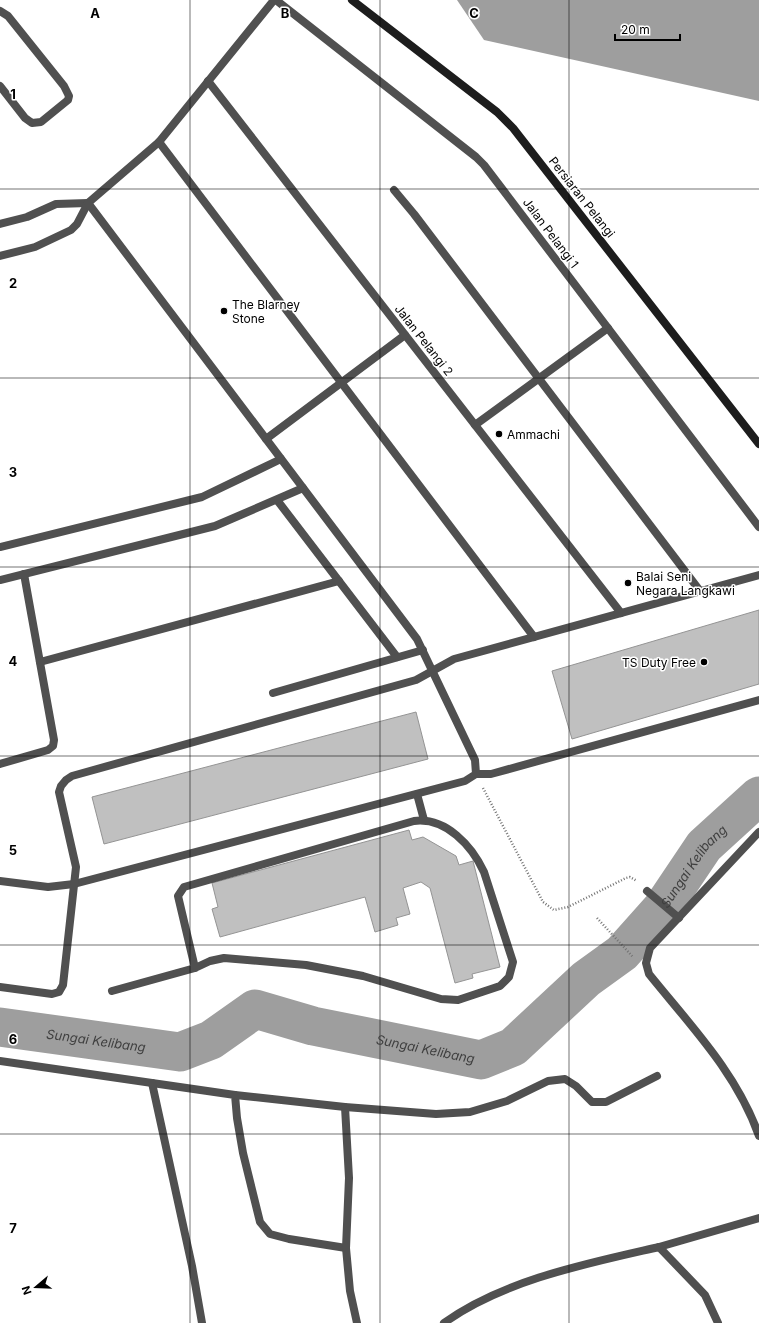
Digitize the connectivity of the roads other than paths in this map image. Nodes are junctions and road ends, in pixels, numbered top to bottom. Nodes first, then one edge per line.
1 (275, 0) edge
2 (352, 0) edge
3 (0, 11) edge
4 (208, 81) junction
5 (0, 86) edge
6 (159, 142) junction
7 (394, 190) dead end
8 (88, 203) junction
9 (0, 224) edge
10 (0, 256) edge
11 (608, 328) junction
12 (405, 335) junction
13 (539, 378) junction
14 (342, 383) junction
15 (475, 425) junction
16 (266, 439) junction
17 (759, 444) edge
18 (281, 459) junction
19 (303, 488) junction
20 (277, 500) junction
21 (759, 527) edge
22 (0, 547) edge
23 (24, 574) junction
24 (759, 575) edge
25 (0, 580) edge
26 (339, 581) junction
27 (700, 591) junction
28 (621, 613) junction
29 (534, 637) junction
30 (423, 650) junction
31 (397, 657) junction
32 (40, 662) junction
33 (433, 670) junction
34 (273, 693) dead end
35 (759, 700) edge
36 (0, 764) edge
37 (476, 774) junction
38 (417, 794) junction
39 (424, 820) junction
40 (759, 832) edge
41 (0, 881) edge
42 (74, 884) junction
43 (647, 891) road end
44 (679, 918) junction
45 (195, 968) junction
46 (0, 987) edge
47 (112, 991) dead end
48 (0, 1061) edge
49 (657, 1076) dead end
50 (152, 1083) junction
51 (235, 1095) junction
52 (345, 1107) junction
53 (759, 1136) edge
54 (759, 1218) edge
55 (659, 1247) junction
56 (346, 1248) junction
57 (202, 1323) edge
58 (357, 1323) edge
59 (444, 1323) edge
60 (718, 1323) edge

1 - 4 street
1 - 11 street, Jalan Pelangi 1
2 - 17 street, Persiaran Pelangi
3 - 5 street
4 - 6 street
4 - 12 street, Jalan Pelangi 2
6 - 8 street
6 - 14 street
7 - 13 street
8 - 9 street
8 - 10 street
8 - 16 street
11 - 13 street
11 - 21 street, Jalan Pelangi 1
12 - 14 street
12 - 15 street, Jalan Pelangi 2
13 - 15 street
13 - 27 street
14 - 16 street
14 - 29 street
15 - 28 street, Jalan Pelangi 2
16 - 18 street
18 - 19 street
18 - 22 street
19 - 20 street
19 - 30 street
20 - 23 street
20 - 26 street
23 - 25 street
23 - 32 street
24 - 27 street
26 - 31 street
26 - 32 street
27 - 28 street
28 - 29 street
29 - 33 street
30 - 31 street
30 - 33 street
31 - 34 street
32 - 36 street
33 - 37 street
33 - 42 street
35 - 37 street
37 - 38 street
38 - 39 street
38 - 42 street
39 - 45 street
39 - 45 street
40 - 44 street
41 - 42 street
42 - 46 street
43 - 44 street
44 - 53 street
45 - 47 street
48 - 50 street
49 - 52 street
50 - 51 street
50 - 57 street
51 - 52 street
51 - 56 street
52 - 56 street
54 - 55 street
55 - 59 street
55 - 60 street
56 - 58 street

